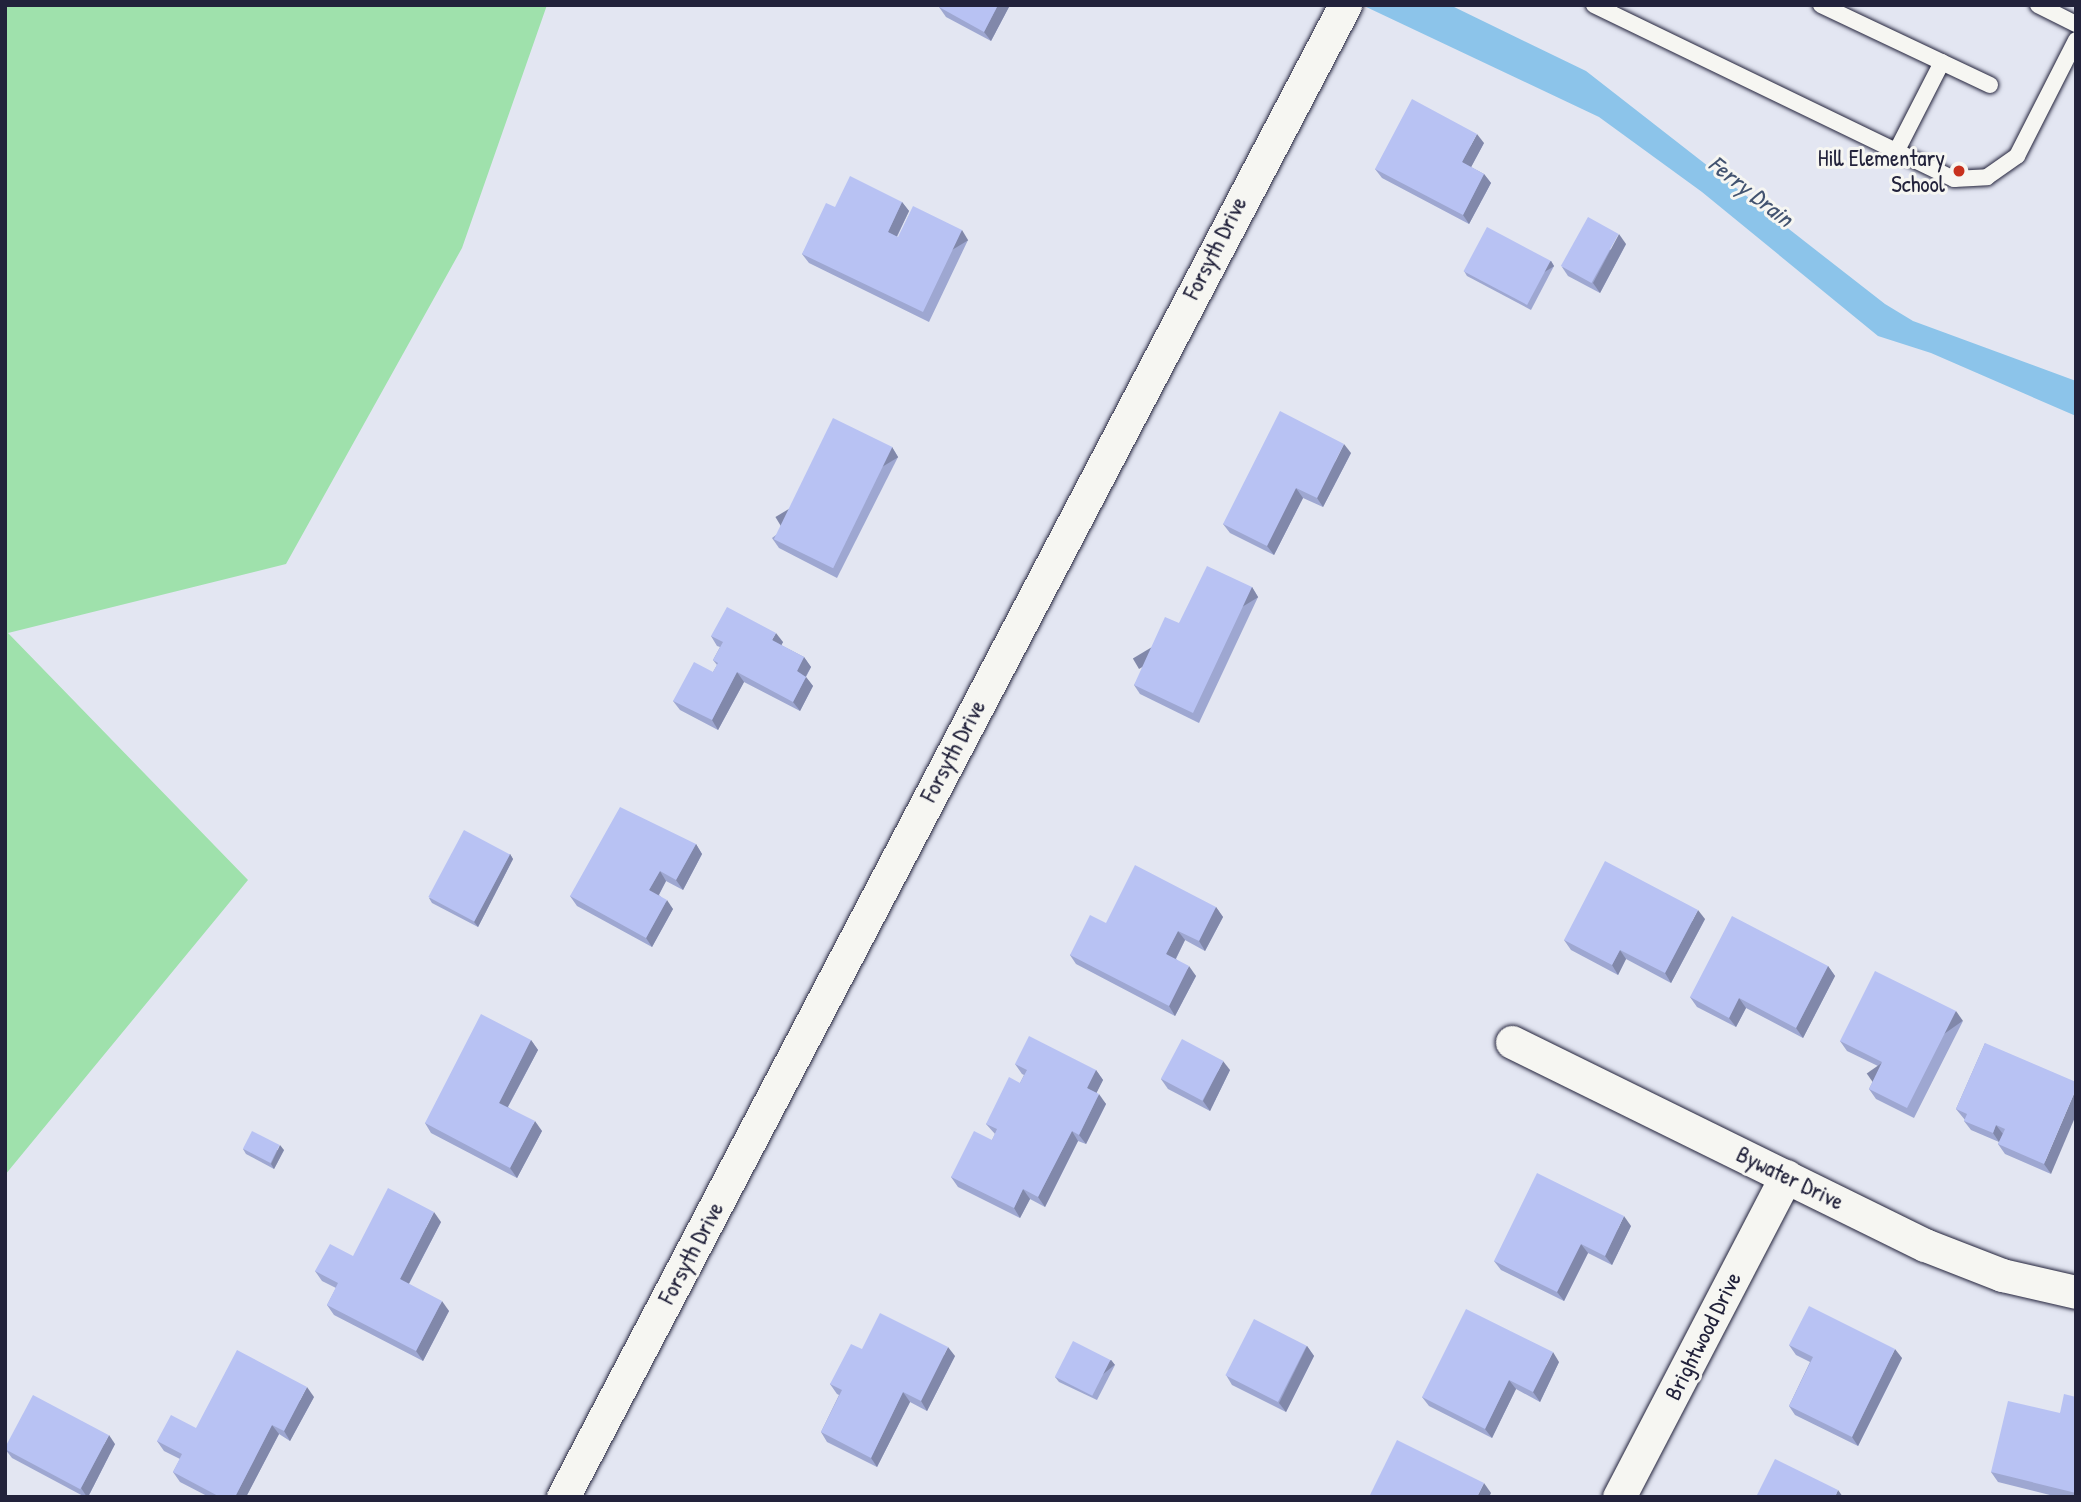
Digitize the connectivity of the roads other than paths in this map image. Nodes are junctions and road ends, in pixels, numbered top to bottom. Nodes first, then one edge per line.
1 (1594, 5) edge
2 (1821, 5) edge
3 (2038, 5) edge
4 (1344, 7) edge
5 (2076, 24) edge
6 (2076, 40) edge
7 (1942, 62) junction
8 (1990, 85) dead end
9 (1896, 152) junction
10 (1512, 1042) dead end
11 (1786, 1176) junction
12 (2076, 1292) edge
13 (563, 1497) edge
14 (1619, 1497) edge

1 - 9 lane
2 - 7 lane
3 - 5 lane
4 - 13 street, Forsyth Drive
6 - 9 lane
7 - 8 lane
7 - 9 lane
10 - 11 street, Bywater Drive
11 - 12 street, Bywater Drive
11 - 14 street, Brightwood Drive

